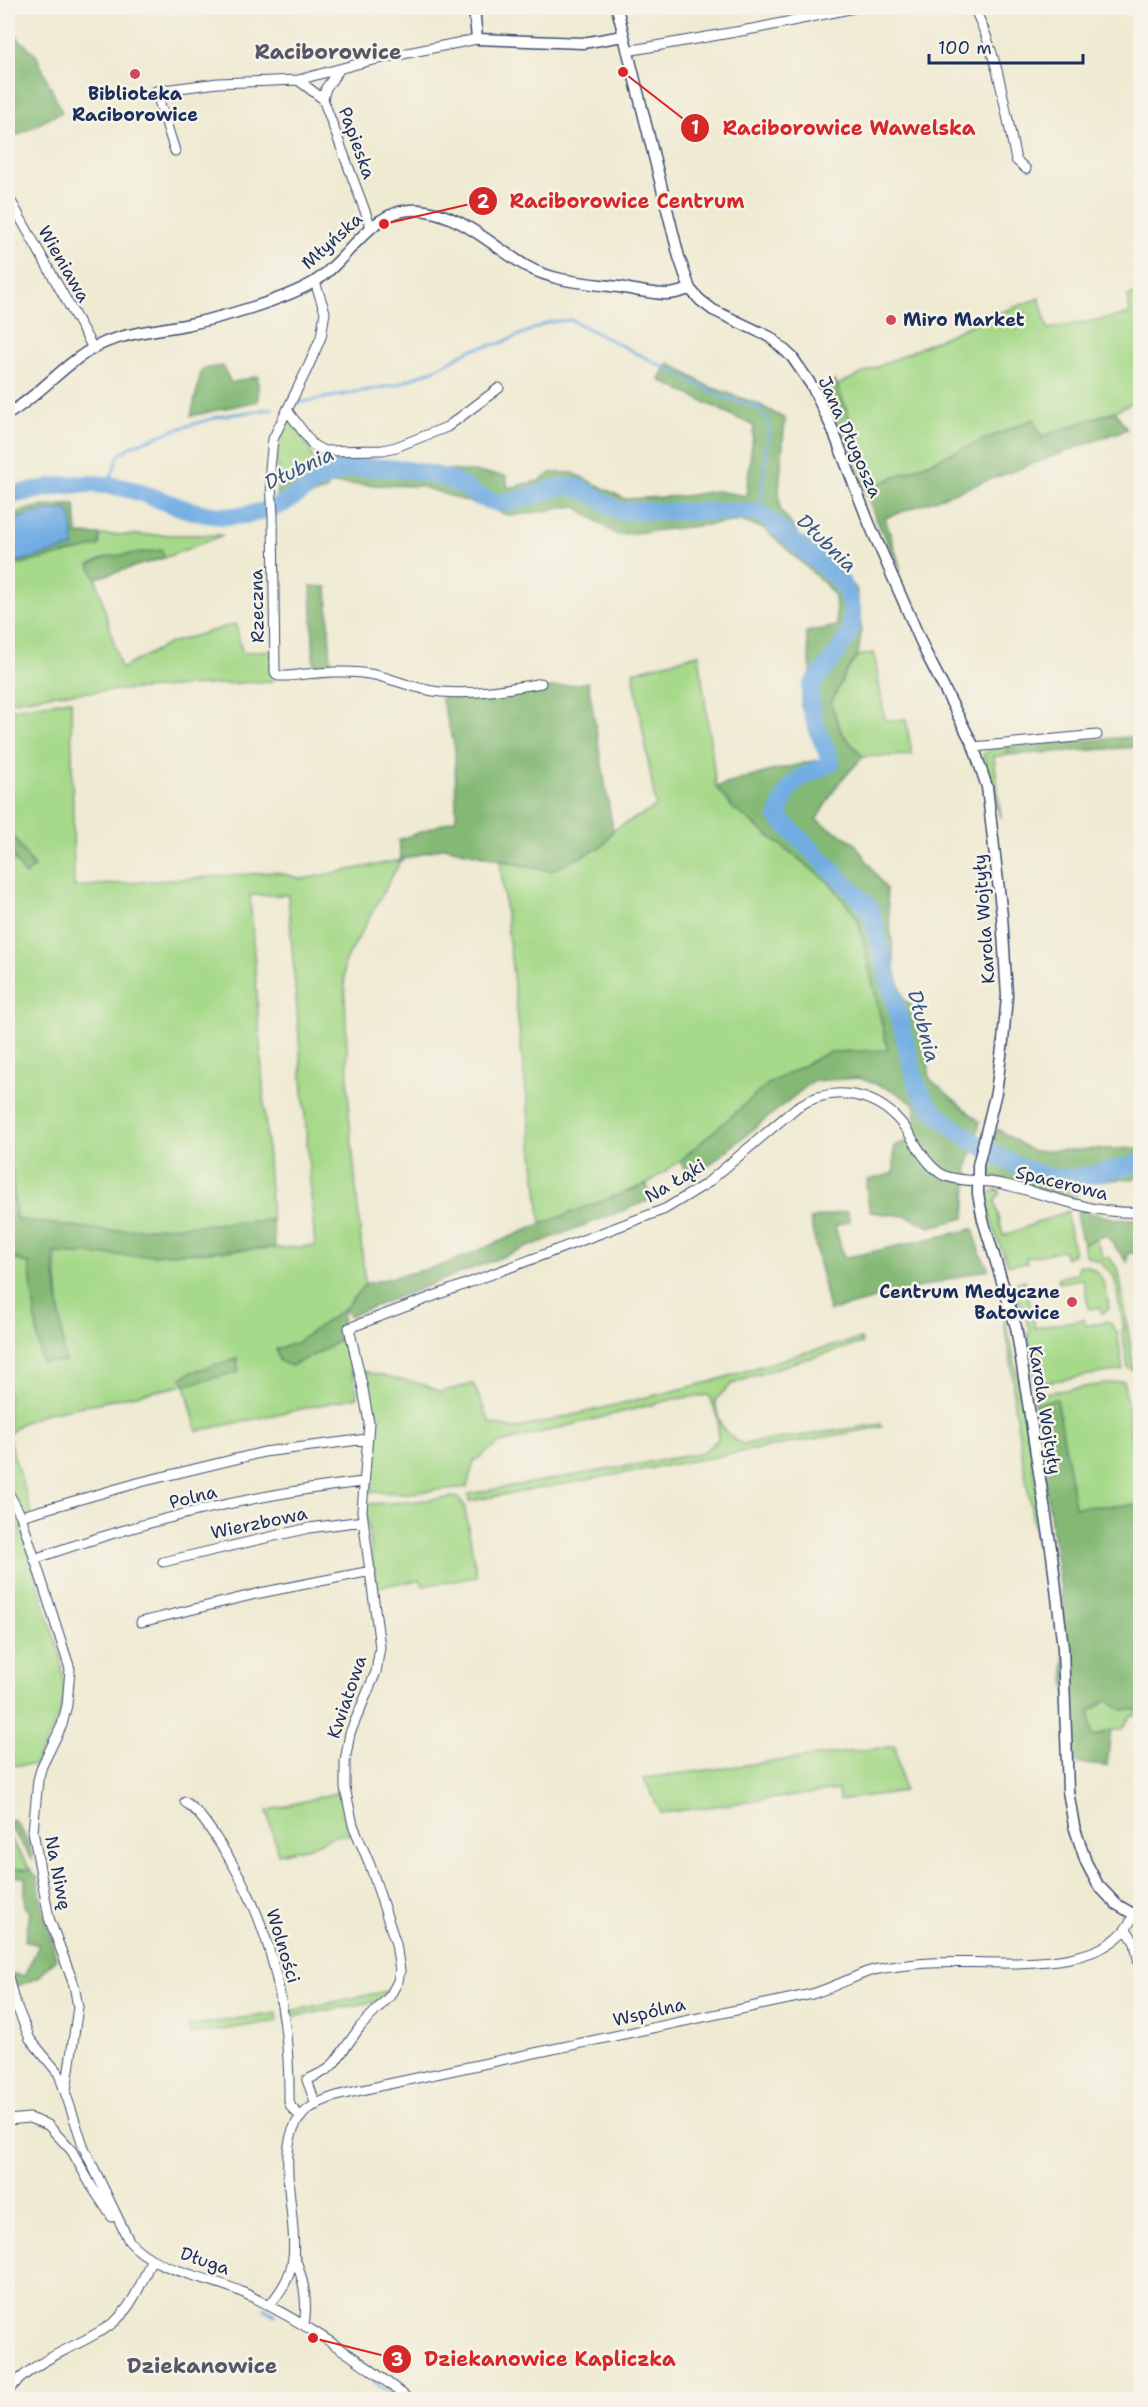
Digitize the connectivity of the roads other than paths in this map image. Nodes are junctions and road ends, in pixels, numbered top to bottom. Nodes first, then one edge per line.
1 (474, 8) edge
2 (617, 8) edge
3 (854, 8) edge
4 (974, 8) edge
5 (623, 36) junction
6 (477, 39) junction
7 (627, 51) junction
8 (339, 70) junction
9 (298, 80) junction
10 (323, 99) junction
11 (175, 151) dead end
12 (1026, 169) dead end
13 (8, 196) edge
14 (371, 227) junction
15 (315, 282) junction
16 (690, 289) junction
17 (93, 348) junction
18 (499, 388) dead end
19 (287, 410) junction
20 (8, 414) edge
21 (542, 683) dead end
22 (1097, 735) dead end
23 (974, 746) junction
24 (976, 1179) junction
25 (1140, 1212) edge
26 (349, 1328) joint
27 (367, 1439) junction
28 (363, 1482) junction
29 (8, 1492) edge
30 (21, 1516) junction
31 (363, 1521) junction
32 (34, 1558) junction
33 (163, 1562) dead end
34 (370, 1570) junction
35 (141, 1622) dead end
36 (185, 1802) dead end
37 (1137, 1917) edge
38 (1126, 1929) junction
39 (1140, 1969) edge
40 (8, 1976) edge
41 (66, 2091) junction
42 (316, 2105) junction
43 (301, 2117) junction
44 (8, 2120) edge
45 (129, 2241) junction
46 (294, 2256) junction
47 (151, 2260) junction
48 (269, 2306) junction
49 (304, 2325) junction
50 (8, 2391) edge
51 (204, 2400) edge
52 (219, 2400) edge
53 (410, 2400) edge

1 - 6 street
2 - 5 street
3 - 7 street
4 - 12 street
5 - 6 street
5 - 7 street
6 - 8 street
7 - 16 street
8 - 9 street
8 - 10 street, Papieska
9 - 10 street
9 - 11 street
10 - 14 street, Papieska
13 - 17 street, Wieniawa
14 - 15 street, Młyńska
14 - 16 street, Młyńska
15 - 17 street, Młyńska
15 - 19 street, Rzeczna
16 - 23 street, Jana Długosza
17 - 20 street, Młyńska
18 - 19 street
19 - 21 street, Rzeczna
22 - 23 street
23 - 24 street, Karola Wojtyły
24 - 25 street, Spacerowa
24 - 26 street, Na Łąki
24 - 37 street, Karola Wojtyły
26 - 27 street, Kwiatowa
27 - 28 street, Kwiatowa
27 - 30 street
28 - 31 street, Kwiatowa
28 - 32 street, Polna
29 - 30 street, Na Niwę
30 - 32 street, Na Niwę
31 - 33 street, Wierzbowa
31 - 34 street, Kwiatowa
32 - 41 street, Na Niwę
34 - 35 street
34 - 42 street, Kwiatowa
36 - 43 street, Wolności
37 - 38 street, Wspólna
38 - 39 street
38 - 42 street, Wspólna
40 - 41 street
41 - 45 street, Długa
42 - 43 street, Wspólna
43 - 46 street, Wspólna
44 - 45 street
45 - 47 street, Długa
46 - 48 street, Wspólna
46 - 49 street, Wspólna
47 - 48 street, Długa
47 - 50 street
48 - 49 street, Długa
49 - 53 street, Długa
51 - 52 street

